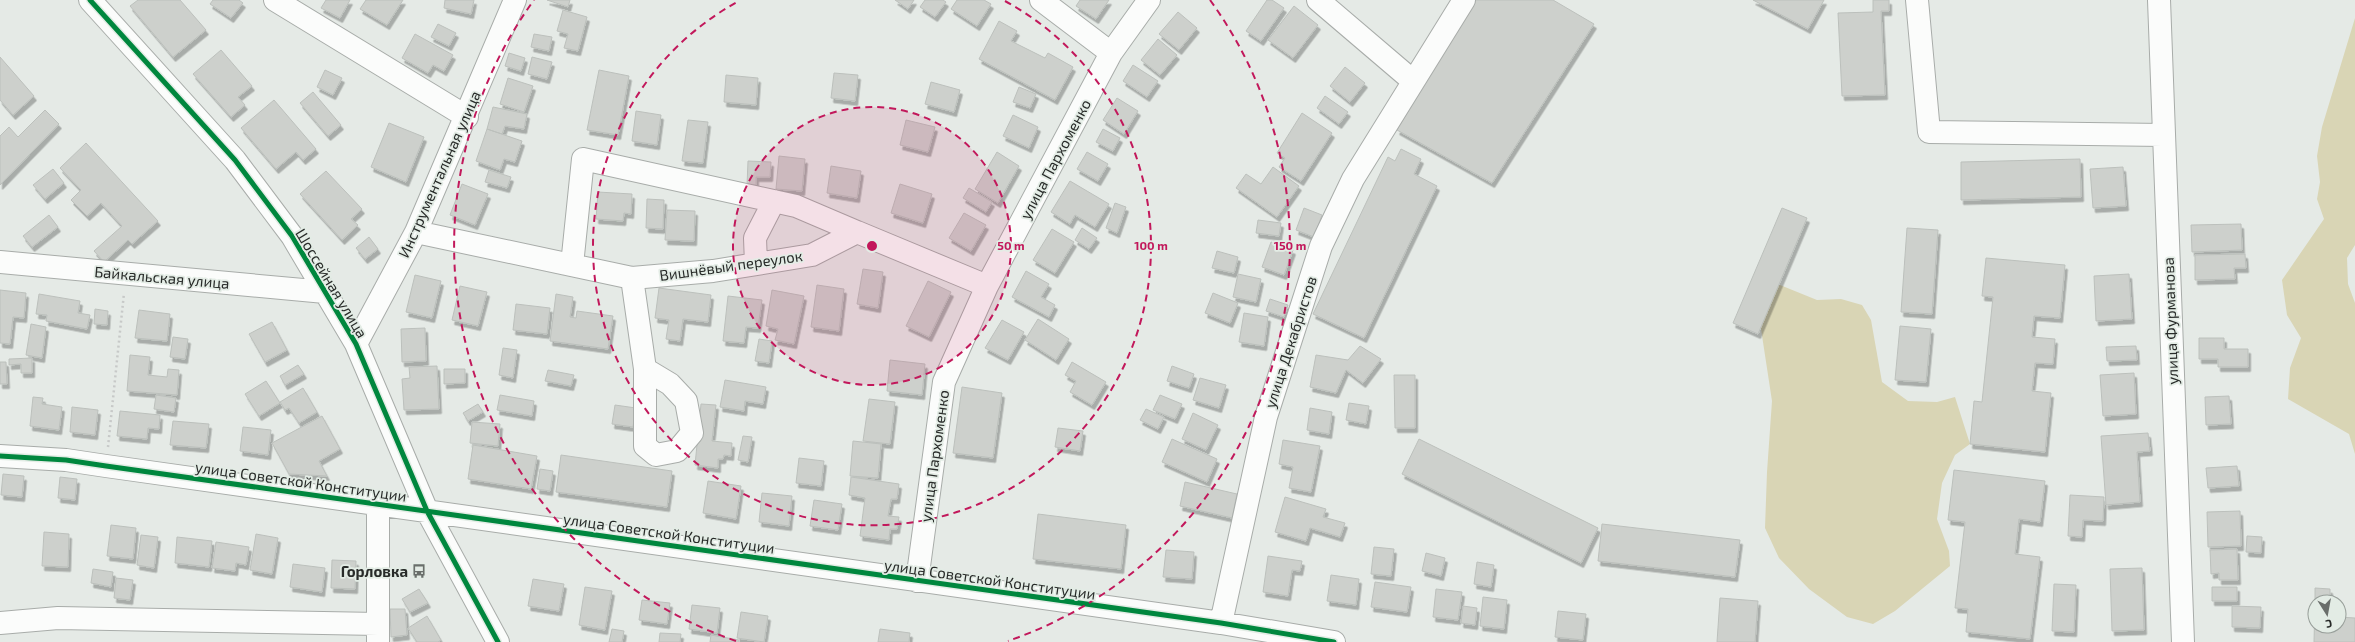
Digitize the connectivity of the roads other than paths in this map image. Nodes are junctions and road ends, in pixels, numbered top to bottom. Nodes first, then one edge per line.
1 (90, 0) edge
2 (275, 0) edge
3 (515, 0) edge
4 (1041, 0) edge
5 (1149, 0) edge
6 (1318, 0) edge
7 (1464, 0) edge
8 (1918, 0) edge
9 (2159, 0) edge
10 (1111, 53) junction
11 (1413, 81) junction
12 (466, 117) junction
13 (2163, 135) junction
14 (774, 201) junction
15 (416, 232) junction
16 (857, 232) junction
17 (0, 262) edge
18 (756, 264) junction
19 (572, 265) junction
20 (632, 278) junction
21 (987, 286) junction
22 (325, 292) junction
23 (356, 344) junction
24 (645, 369) dead end
25 (0, 456) edge
26 (378, 504) junction
27 (427, 511) junction
28 (916, 581) junction
29 (0, 623) edge
30 (1221, 623) junction
31 (378, 633) edge
32 (498, 642) edge
33 (1334, 642) edge
34 (2183, 642) edge

1 - 22 street, Шоссейная улица
2 - 12 street
3 - 12 street, Инструментальная улица
4 - 10 street
5 - 10 street, улица Пархоменко
6 - 11 street
7 - 11 street, улица Декабристов
8 - 13 street
9 - 13 street, улица Фурманова
10 - 21 street, улица Пархоменко
11 - 30 street, улица Декабристов
12 - 15 street, Инструментальная улица
13 - 34 street, улица Фурманова
14 - 16 street
14 - 18 street
14 - 19 street
15 - 19 street, Вишнёвый переулок
15 - 23 street, Инструментальная улица
16 - 18 street, Вишнёвый переулок
16 - 21 street
17 - 22 street, Байкальская улица
18 - 20 street, Вишнёвый переулок
19 - 20 street, Вишнёвый переулок
20 - 24 street
21 - 28 street, улица Пархоменко
22 - 23 street, Шоссейная улица
23 - 27 street, Шоссейная улица
25 - 26 street, улица Советской Конституции
26 - 27 street, улица Советской Конституции
26 - 31 street
27 - 28 street, улица Советской Конституции
27 - 32 street, Шоссейная улица
28 - 30 street, улица Советской Конституции
29 - 31 street
30 - 33 street, улица Советской Конституции

